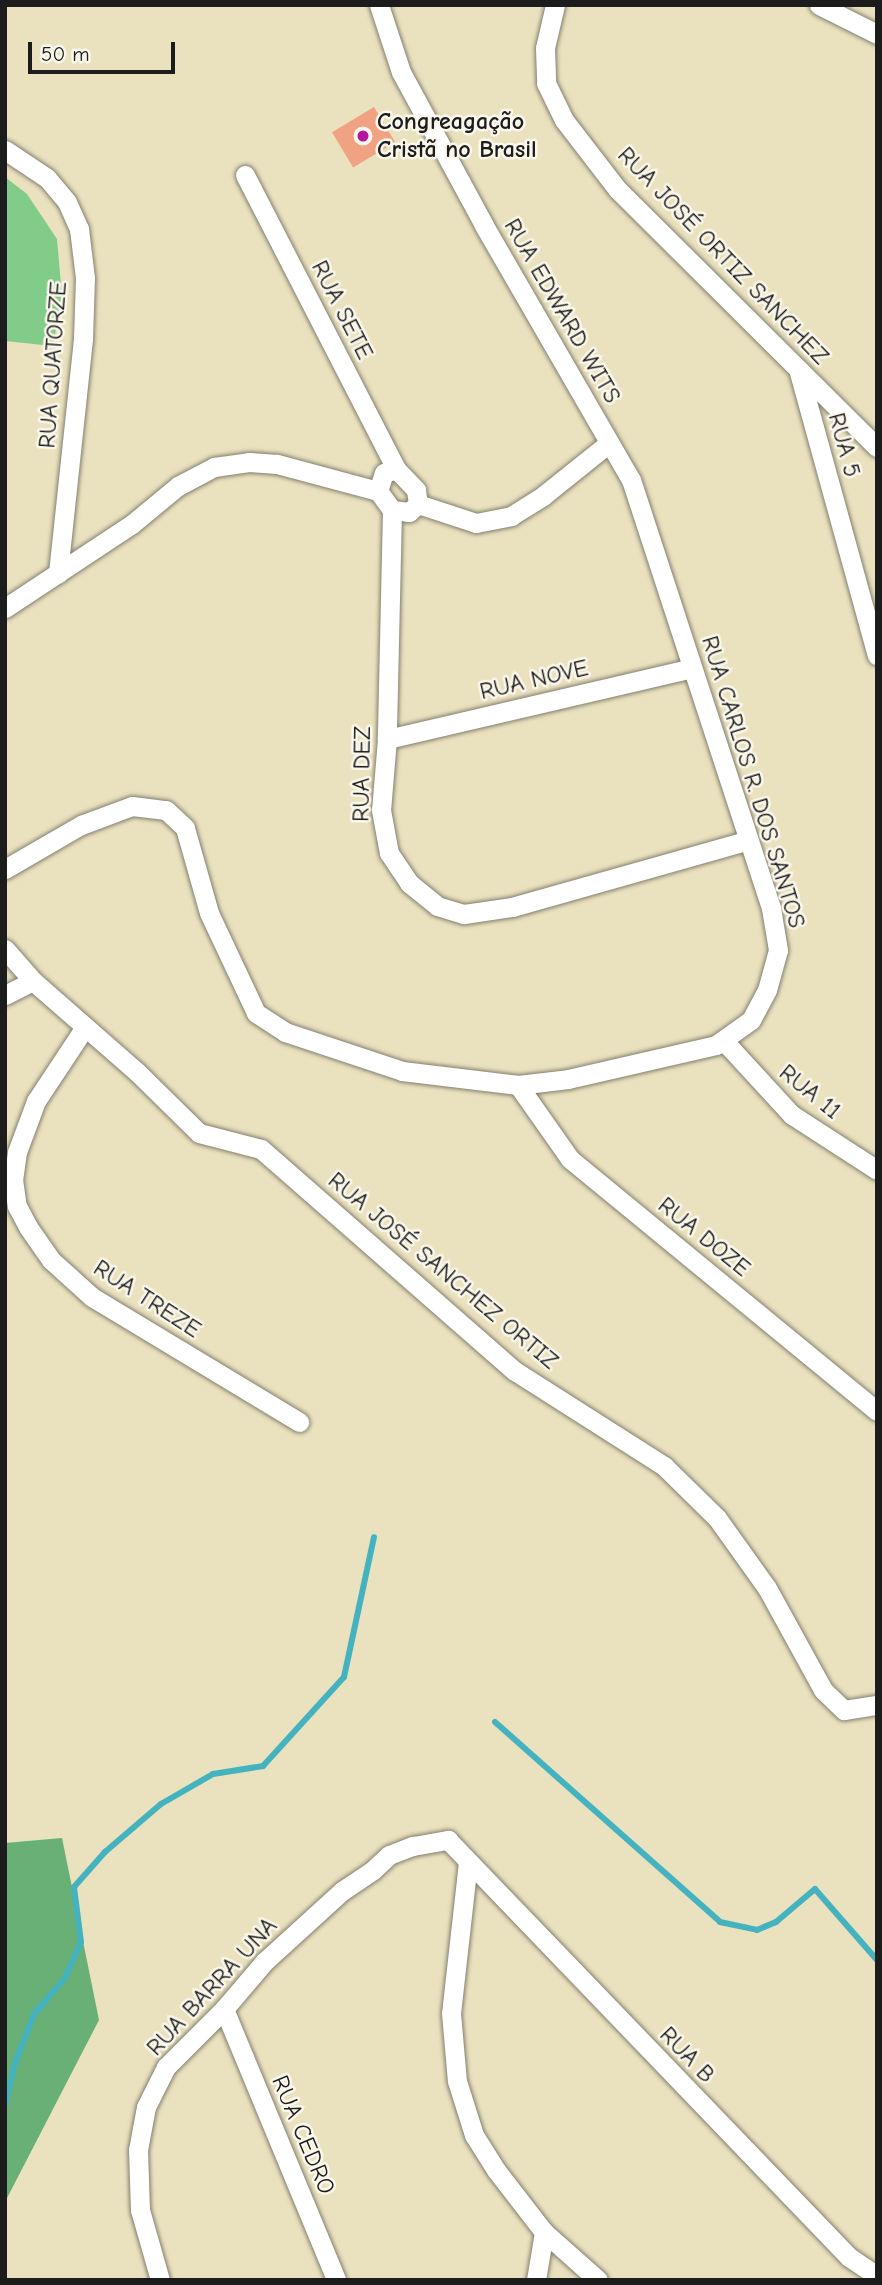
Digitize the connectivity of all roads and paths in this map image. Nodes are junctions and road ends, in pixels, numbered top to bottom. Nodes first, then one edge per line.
1 (379, 5) edge
2 (555, 5) edge
3 (819, 5) edge
4 (877, 34) edge
5 (5, 150) edge
6 (244, 175) dead end
7 (798, 369) junction
8 (609, 443) junction
9 (877, 447) edge
10 (396, 469) junction
11 (378, 491) junction
12 (418, 504) junction
13 (392, 510) junction
14 (58, 573) junction
15 (5, 608) edge
16 (877, 655) edge
17 (692, 668) junction
18 (387, 739) junction
19 (750, 840) junction
20 (5, 869) edge
21 (5, 949) edge
22 (33, 981) junction
23 (5, 995) edge
24 (85, 1027) junction
25 (723, 1040) junction
26 (518, 1085) junction
27 (877, 1170) edge
28 (877, 1411) edge
29 (299, 1422) dead end
30 (877, 1705) edge
31 (468, 1862) junction
32 (224, 2009) junction
33 (544, 2232) junction
34 (877, 2276) edge
35 (160, 2280) edge
36 (336, 2280) edge
37 (536, 2280) edge
38 (598, 2280) edge

1 - 8 street, RUA EDWARD WITS
2 - 7 street, RUA JOSÉ ORTIZ SANCHEZ
3 - 4 street
5 - 14 street, RUA QUATORZE
6 - 10 street, RUA SETE
7 - 9 street, RUA JOSÉ ORTIZ SANCHEZ
7 - 16 street, RUA 5
8 - 12 street, RUA EDWARD WITS
8 - 17 street, RUA CARLOS R. DOS SANTOS
10 - 11 street
10 - 12 street
11 - 13 street
11 - 14 street
12 - 13 street
13 - 18 street, RUA DEZ
14 - 15 street
17 - 18 street, RUA NOVE
17 - 19 street, RUA CARLOS R. DOS SANTOS
18 - 19 street, RUA DEZ
19 - 25 street, RUA CARLOS R. DOS SANTOS
20 - 26 street, RUA CARLOS R. DOS SANTOS
21 - 22 street, RUA JOSÉ SANCHEZ ORTIZ
22 - 23 street
22 - 24 street, RUA JOSÉ SANCHEZ ORTIZ
24 - 29 street, RUA TREZE
24 - 30 street, RUA JOSÉ SANCHEZ ORTIZ
25 - 26 street, RUA CARLOS R. DOS SANTOS
25 - 27 street, RUA 11
26 - 28 street, RUA DOZE
31 - 32 street, RUA BARRA UNA
31 - 33 street
31 - 34 street, RUA B
32 - 35 street, RUA BARRA UNA
32 - 36 street, RUA CEDRO
33 - 37 street
33 - 38 street

